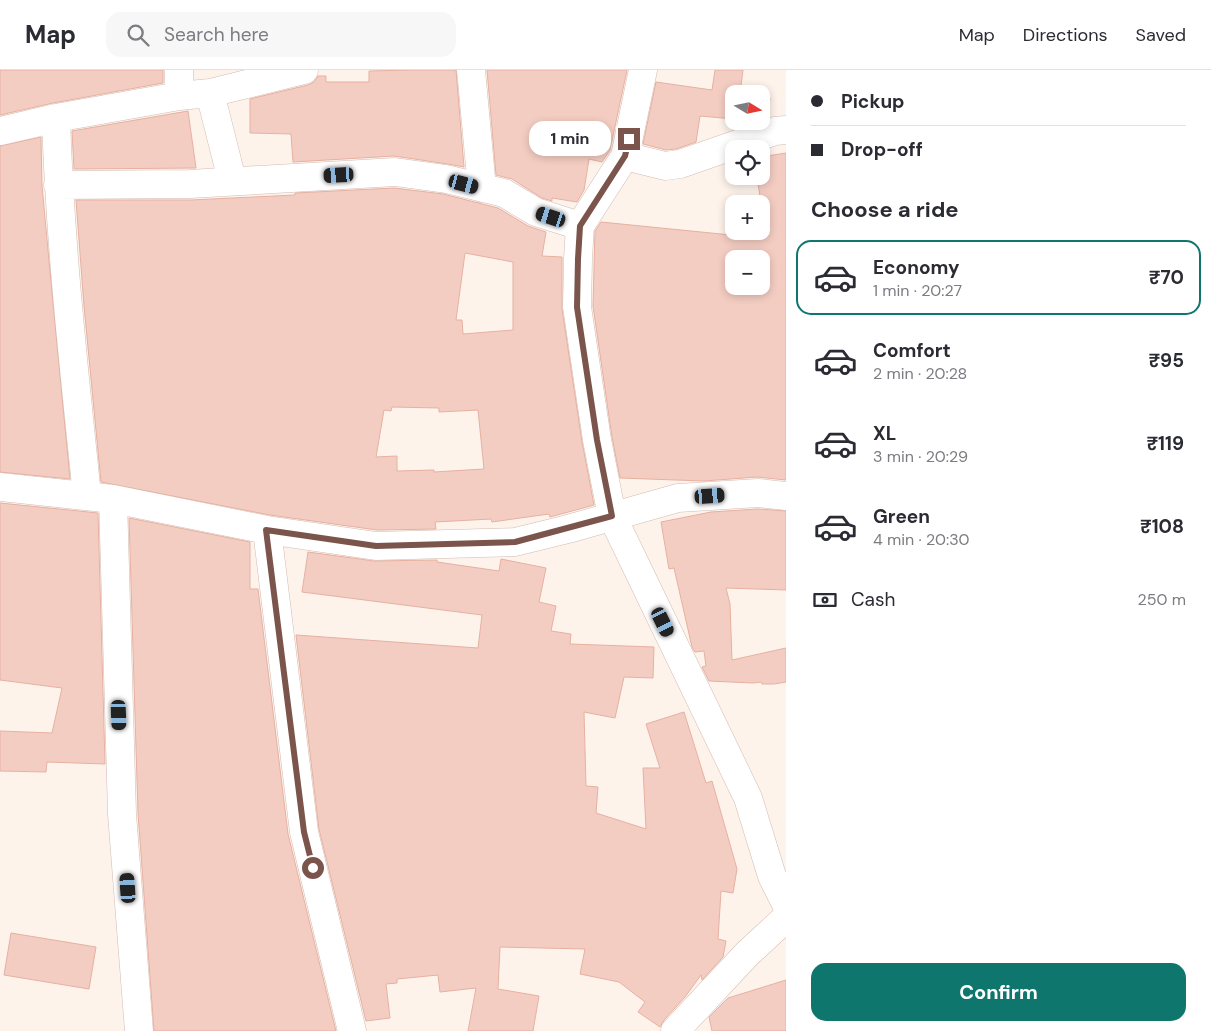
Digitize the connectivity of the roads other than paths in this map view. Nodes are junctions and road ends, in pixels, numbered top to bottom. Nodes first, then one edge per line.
1 (304, 70) edge
2 (471, 70) edge
3 (643, 70) edge
4 (179, 83) edge
5 (210, 93) junction
6 (56, 118) junction
7 (786, 130) edge
8 (0, 131) edge
9 (625, 156) junction
10 (232, 180) junction
11 (58, 185) junction
12 (482, 188) junction
13 (580, 226) junction
14 (0, 487) edge
15 (786, 496) edge
16 (100, 497) junction
17 (612, 516) junction
18 (266, 530) junction
19 (786, 904) edge
20 (786, 918) edge
21 (139, 1031) edge
22 (352, 1031) edge
23 (675, 1031) edge

1 - 5 street
2 - 12 street
3 - 9 street
4 - 5 street
4 - 6 street
5 - 10 street
6 - 8 street
6 - 11 street
7 - 9 street
9 - 13 street
10 - 11 street
10 - 12 street
11 - 16 street
12 - 13 street
13 - 17 street
14 - 16 street
15 - 17 street
16 - 18 street
16 - 21 street
17 - 18 street
17 - 19 street
18 - 22 street
20 - 23 street

